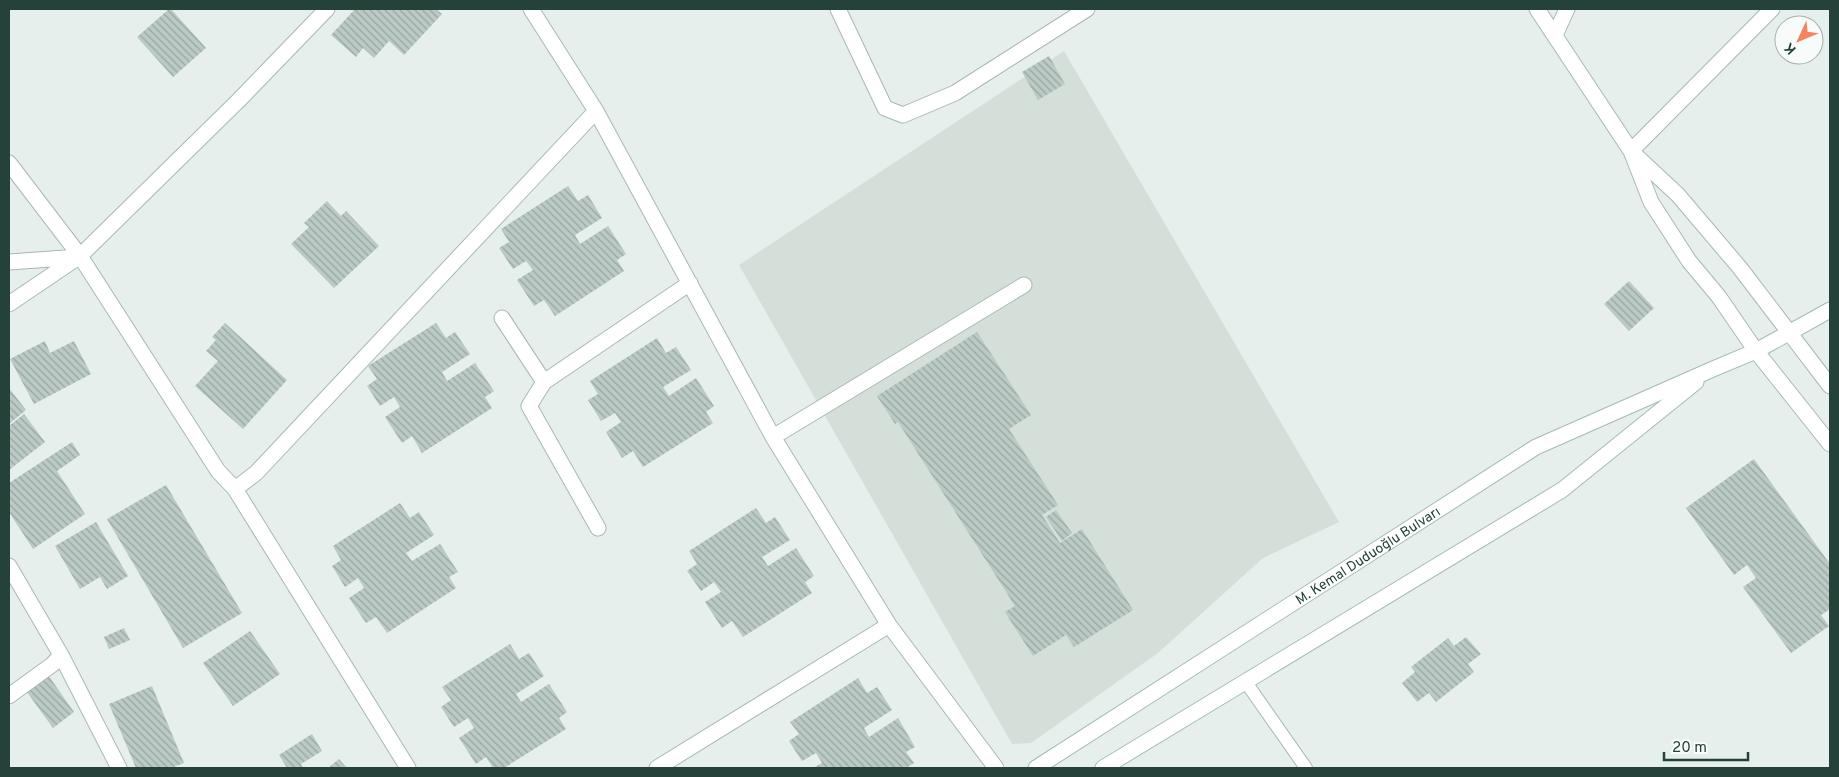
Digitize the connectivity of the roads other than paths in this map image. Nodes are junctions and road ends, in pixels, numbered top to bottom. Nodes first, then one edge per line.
1 (327, 9) edge
2 (531, 9) edge
3 (838, 9) edge
4 (1087, 9) edge
5 (1537, 9) edge
6 (1567, 9) edge
7 (1772, 9) edge
8 (1555, 35) junction
9 (596, 111) junction
10 (1631, 151) junction
11 (9, 163) edge
12 (80, 256) junction
13 (9, 262) edge
14 (690, 283) junction
15 (1024, 285) dead end
16 (9, 304) edge
17 (1830, 310) edge
18 (502, 318) dead end
19 (1790, 333) junction
20 (1756, 351) junction
21 (1713, 369) junction
22 (544, 382) junction
23 (1830, 386) edge
24 (773, 437) junction
25 (1830, 444) edge
26 (235, 489) junction
27 (598, 528) dead end
28 (9, 566) edge
29 (889, 625) junction
30 (61, 655) junction
31 (1245, 681) junction
32 (9, 696) edge
33 (119, 768) edge
34 (408, 768) edge
35 (656, 768) edge
36 (996, 768) edge
37 (1036, 768) edge
38 (1103, 768) edge
39 (1306, 768) edge

1 - 12 street
2 - 9 street
3 - 4 street
5 - 8 street
6 - 8 street
7 - 10 street
8 - 10 street
9 - 14 street
9 - 26 street
10 - 19 street
10 - 20 street
11 - 12 street
12 - 13 street
12 - 16 street
12 - 26 street
14 - 22 street
14 - 24 street
15 - 24 street
17 - 19 street, M. Kemal Duduoğlu Bulvarı
18 - 22 street
19 - 20 street, M. Kemal Duduoğlu Bulvarı
19 - 23 street
20 - 21 street, M. Kemal Duduoğlu Bulvarı
20 - 25 street
21 - 31 street, M. Kemal Duduoğlu Bulvarı
21 - 37 street, M. Kemal Duduoğlu Bulvarı
22 - 27 street
24 - 29 street
26 - 34 street
28 - 30 street
29 - 35 street
29 - 36 street
30 - 32 street
30 - 33 street
31 - 38 street, M. Kemal Duduoğlu Bulvarı
31 - 39 lane

